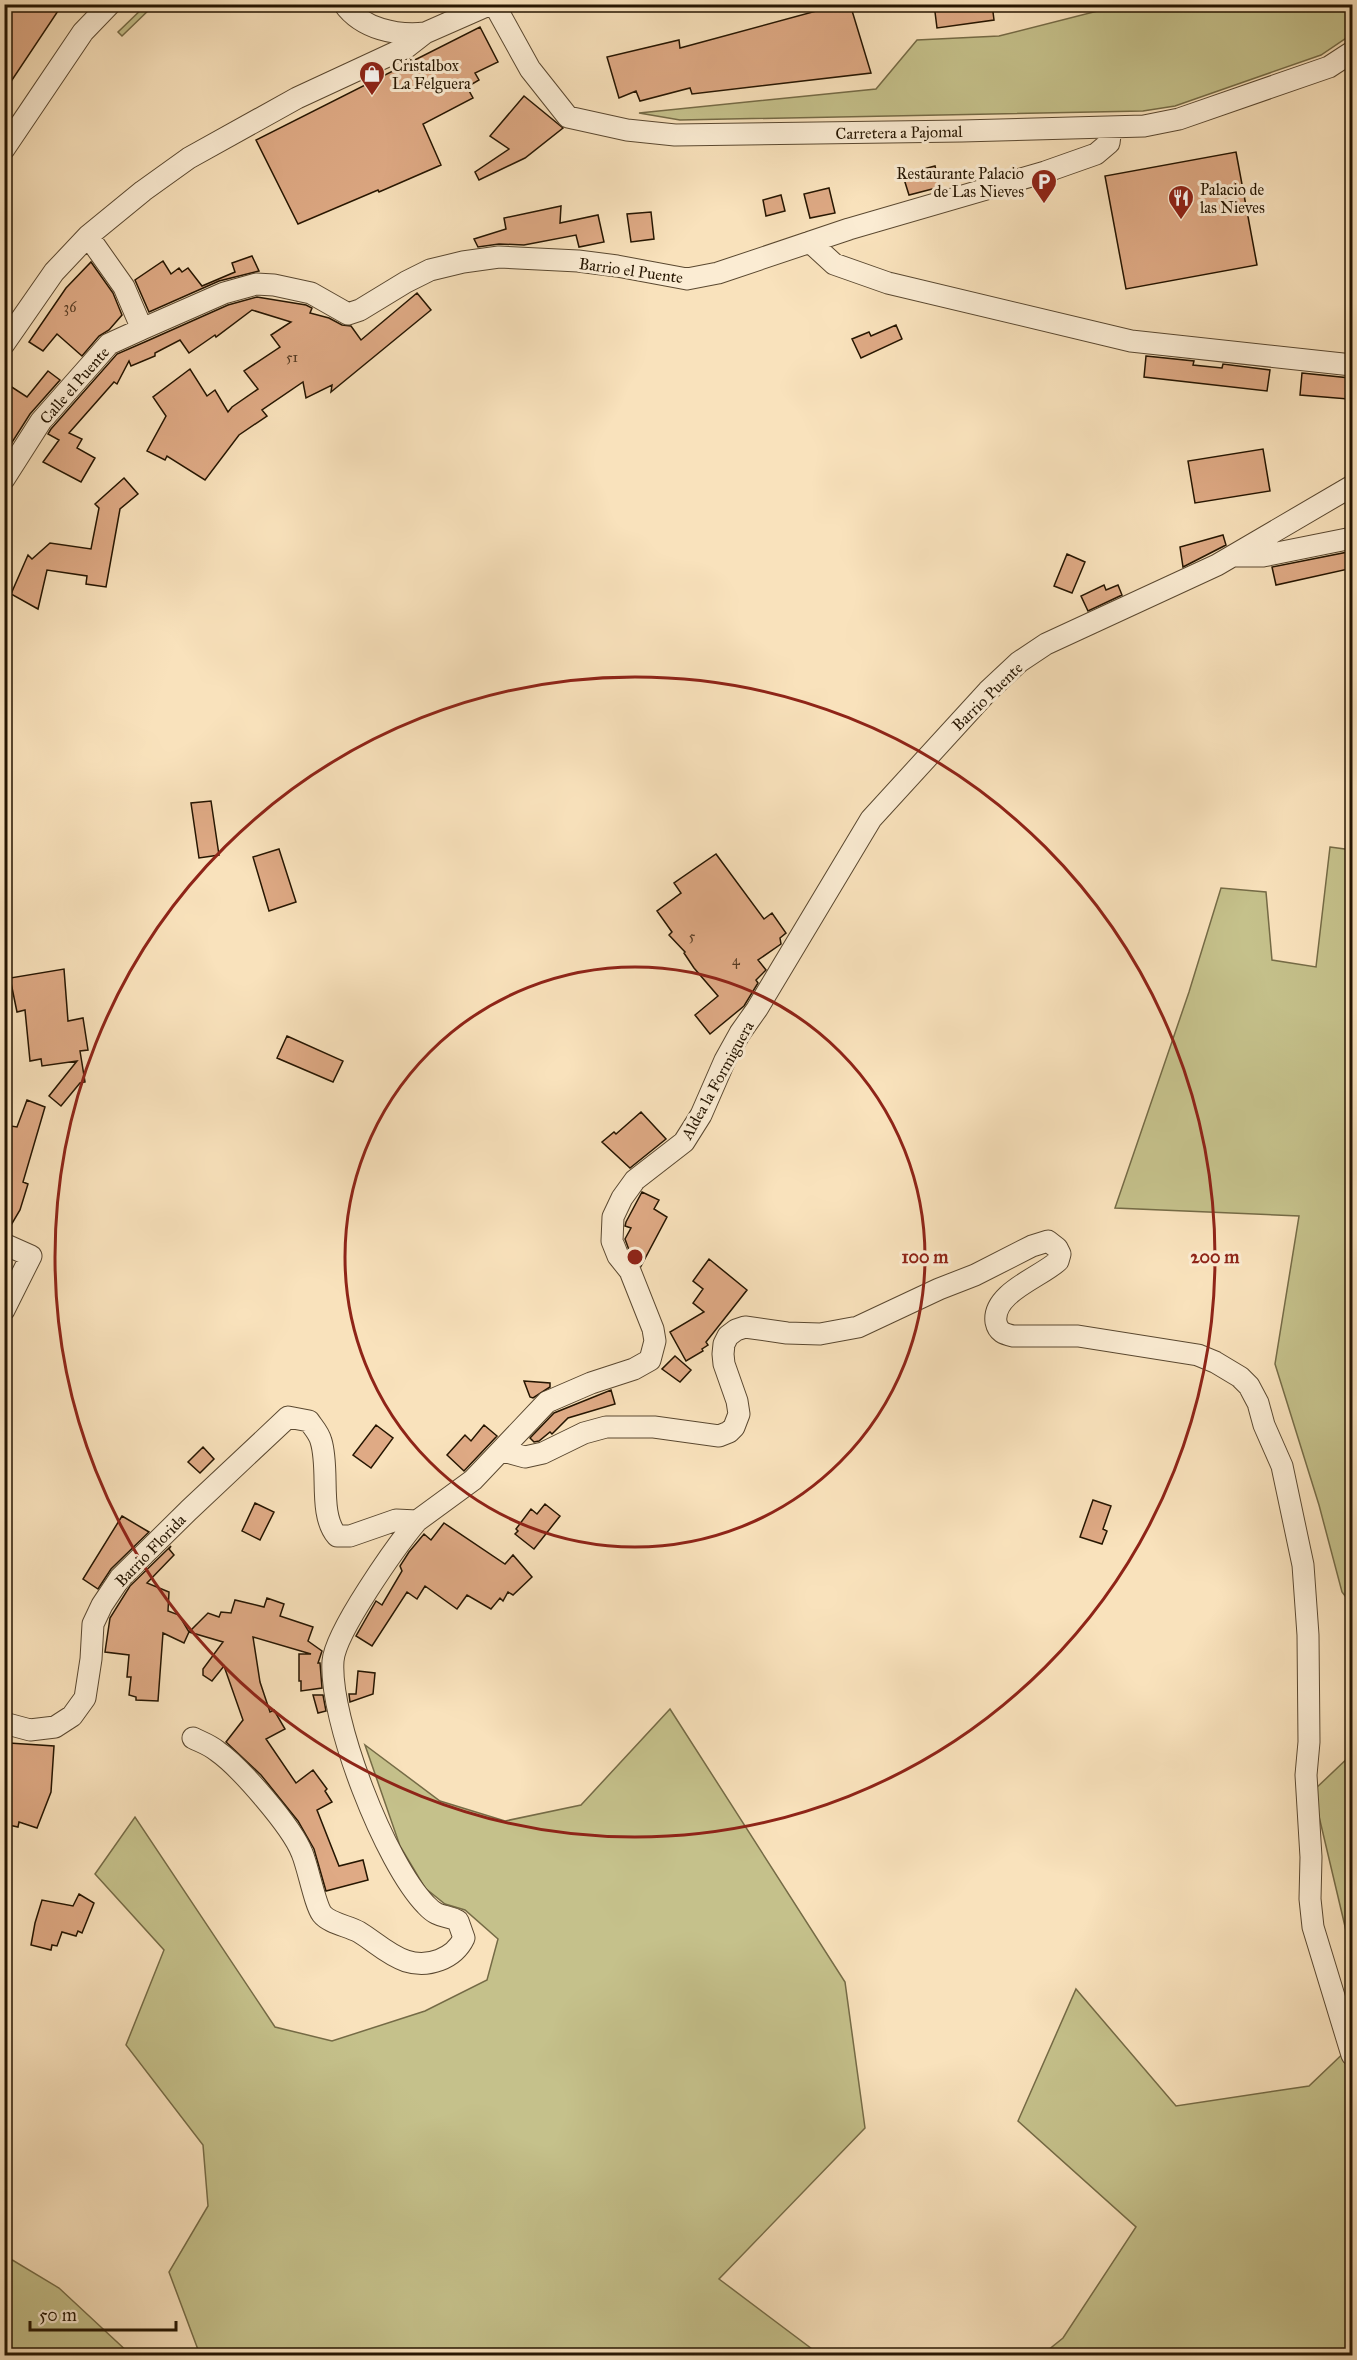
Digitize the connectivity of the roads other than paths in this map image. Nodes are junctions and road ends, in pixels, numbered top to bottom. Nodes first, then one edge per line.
1 (110, 4) edge
2 (344, 4) edge
3 (493, 4) edge
4 (375, 28) junction
5 (425, 33) junction
6 (1353, 52) edge
7 (370, 65) junction
8 (1111, 127) junction
9 (4, 148) edge
10 (88, 236) junction
11 (810, 242) junction
12 (142, 329) junction
13 (4, 344) edge
14 (1353, 365) edge
15 (4, 479) edge
16 (1353, 486) edge
17 (1353, 538) edge
18 (1234, 556) junction
19 (810, 919) joint
20 (4, 1244) edge
21 (4, 1310) edge
22 (503, 1451) junction
23 (417, 1521) junction
24 (4, 1723) edge
25 (193, 1738) dead end
26 (1353, 2055) edge

1 - 9 street
2 - 4 street
3 - 5 street
3 - 8 street, Carretera a Pajomal
4 - 5 street
4 - 7 street
5 - 7 street
6 - 8 street, Carretera a Pajomal
7 - 10 street
8 - 11 street, Barrio el Puente
10 - 12 street
10 - 13 street
11 - 12 street, Barrio el Puente
11 - 14 street
12 - 15 street, Calle el Puente
16 - 18 street, Barrio Puente
17 - 18 street, Barrio Puente
18 - 19 street, Barrio Puente
19 - 22 street, Aldea la Formiguera
20 - 21 street
22 - 23 street, Aldea la Formiguera
22 - 26 street
23 - 24 street, Barrio Florida
23 - 25 street, Aldea la Formiguera

